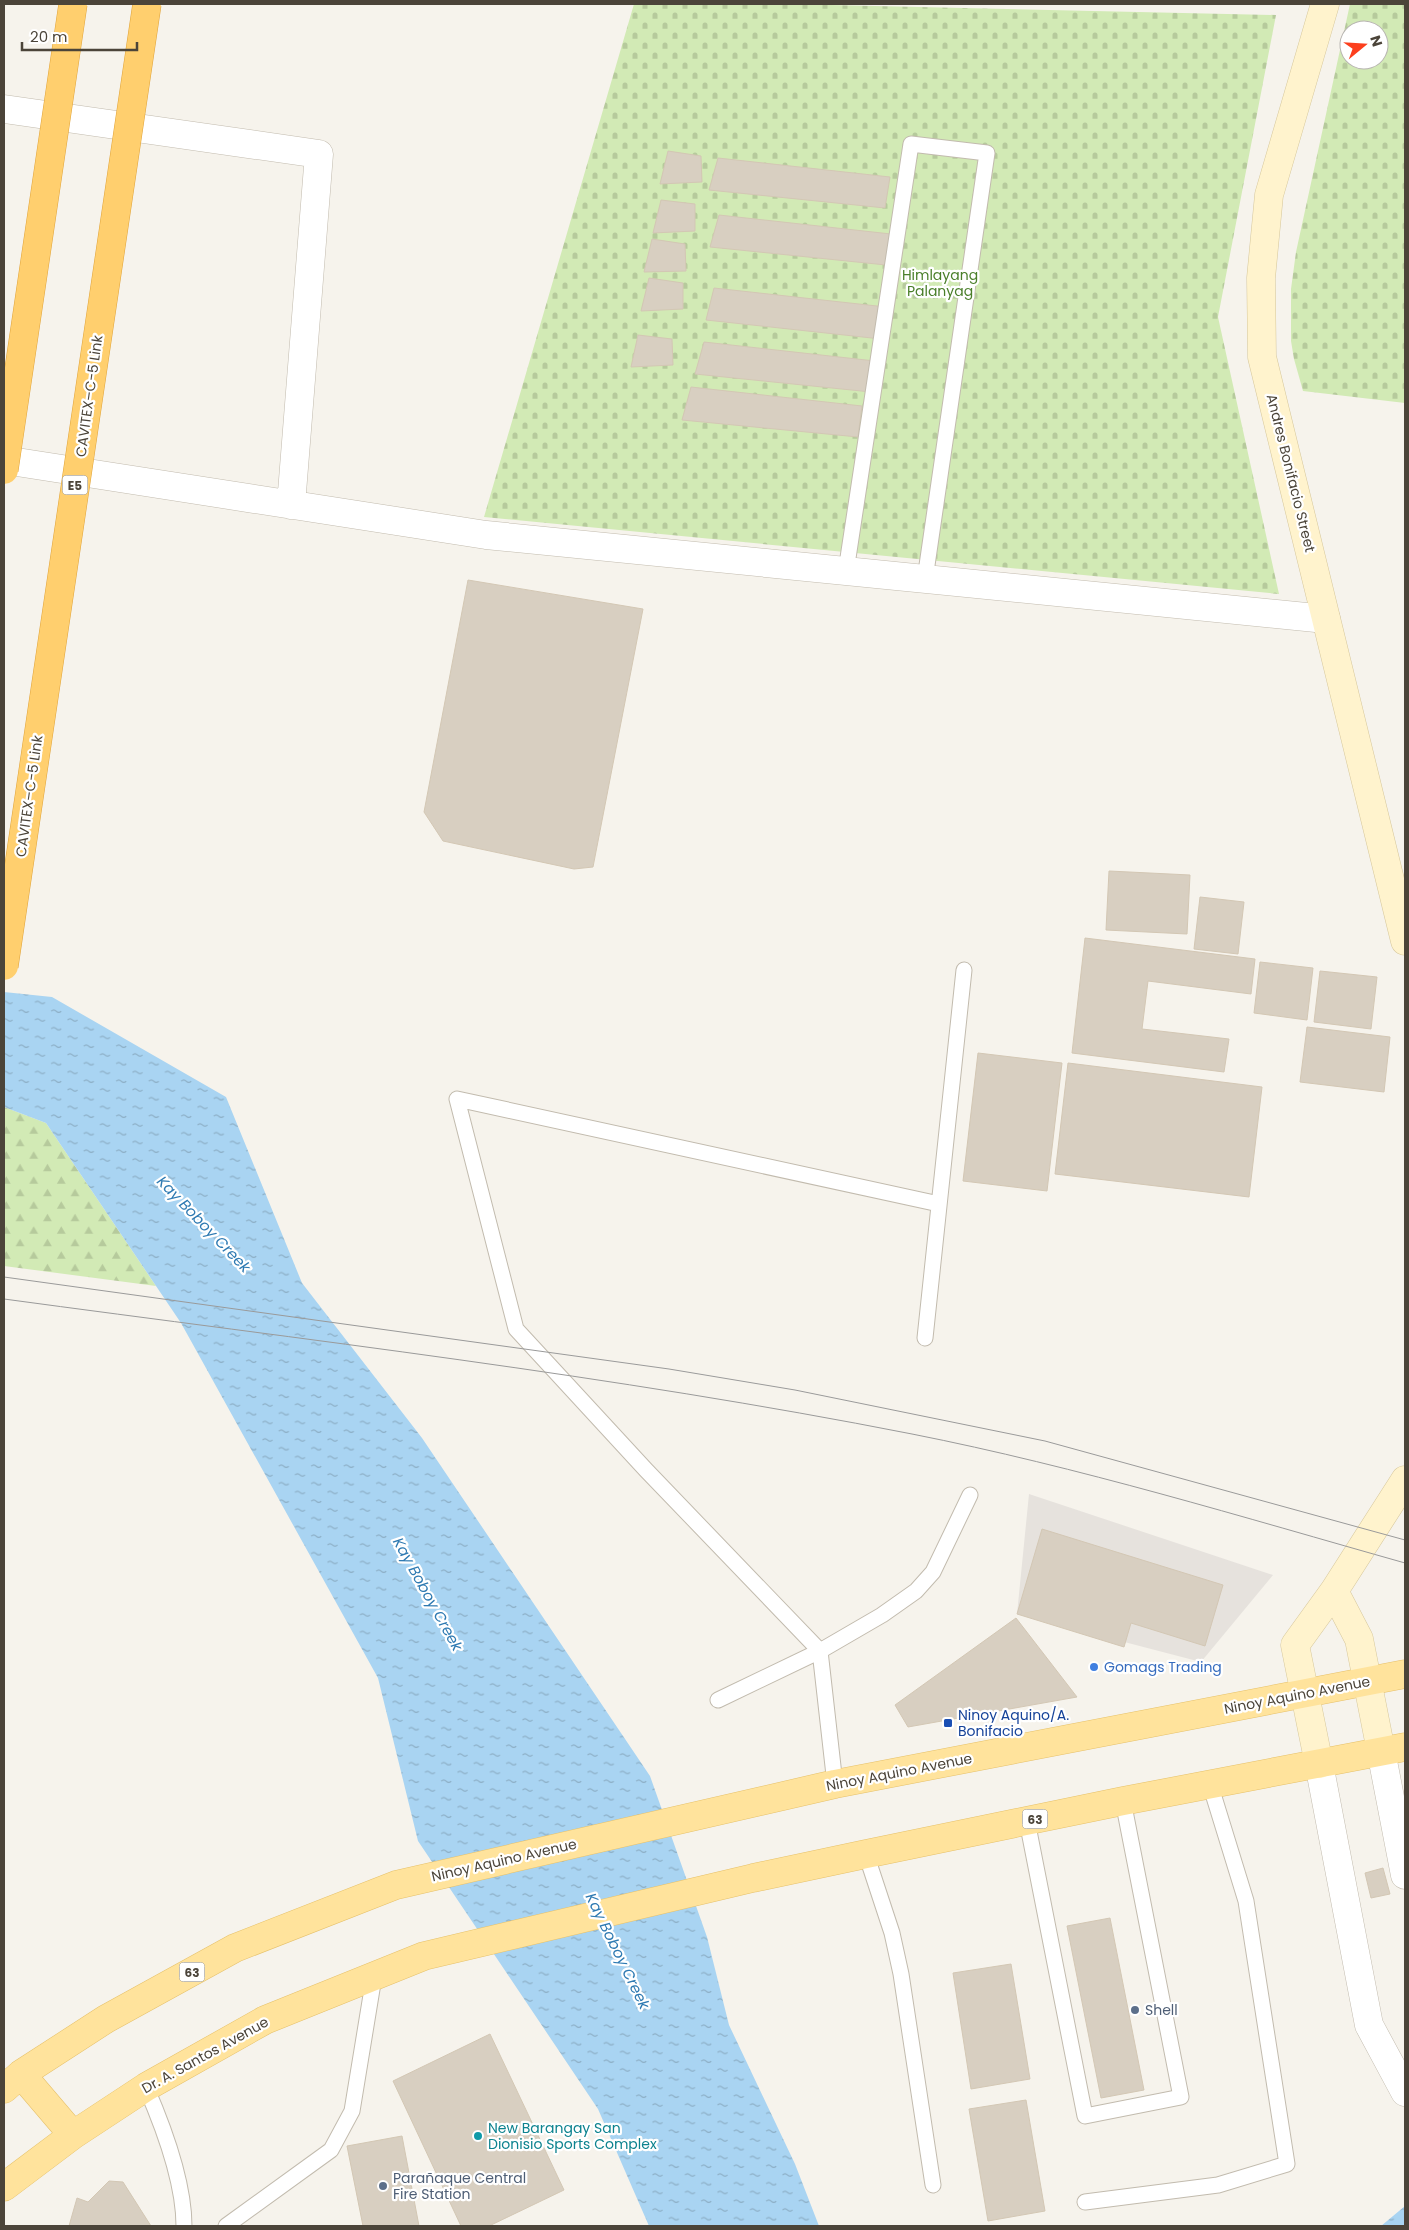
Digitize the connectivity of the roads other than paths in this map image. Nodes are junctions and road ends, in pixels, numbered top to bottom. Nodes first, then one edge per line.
1 (73, 4) edge
2 (147, 4) edge
3 (1325, 4) edge
4 (4, 109) edge
5 (4, 460) edge
6 (4, 470) edge
7 (291, 505) junction
8 (846, 571) junction
9 (925, 579) junction
10 (1326, 618) junction
11 (1405, 941) edge
12 (4, 966) edge
13 (964, 970) dead end
14 (939, 1204) junction
15 (925, 1338) dead end
16 (1405, 1480) edge
17 (970, 1495) dead end
18 (1334, 1591) junction
19 (820, 1651) junction
20 (1405, 1674) edge
21 (1367, 1682) junction
22 (1304, 1694) junction
23 (718, 1700) dead end
24 (1393, 1749) edge
25 (1319, 1764) junction
26 (835, 1784) junction
27 (1210, 1784) junction
28 (1122, 1801) junction
29 (1027, 1821) junction
30 (866, 1854) junction
31 (1405, 1876) edge
32 (374, 1976) junction
33 (12, 2082) edge
34 (146, 2087) junction
35 (1405, 2092) edge
36 (73, 2135) junction
37 (933, 2185) dead end
38 (4, 2187) edge
39 (1085, 2202) dead end
40 (184, 2226) edge
41 (226, 2226) edge

1 - 6 highway, bridge
2 - 12 highway, CAVITEX–C-5 Link / E5, bridge
3 - 10 street, Andres Bonifacio Street
4 - 7 street
5 - 7 street
7 - 8 street
8 - 9 street
8 - 9 lane
9 - 10 street
10 - 11 street, Andres Bonifacio Street
13 - 14 lane
14 - 15 lane
14 - 19 lane
16 - 18 street
17 - 19 lane
18 - 21 street
18 - 22 street
19 - 23 lane
19 - 26 lane
20 - 21 main road, Ninoy Aquino Avenue
21 - 22 main road, Ninoy Aquino Avenue
21 - 24 street
22 - 25 street
22 - 26 main road, Ninoy Aquino Avenue / 63
24 - 25 main road
24 - 31 street
25 - 27 main road, 63
25 - 35 street
26 - 33 main road, Ninoy Aquino Avenue / 63
27 - 28 main road, 63
27 - 39 lane
28 - 29 main road, 63
28 - 29 lane
29 - 30 main road, 63
30 - 32 main road, Dr. A. Santos Avenue / 63
30 - 37 lane
32 - 34 main road, Dr. A. Santos Avenue / 63
32 - 41 lane
33 - 36 main road
34 - 36 main road, Dr. A. Santos Avenue / 63
34 - 40 lane
36 - 38 main road, Dr. A. Santos Avenue / 63

